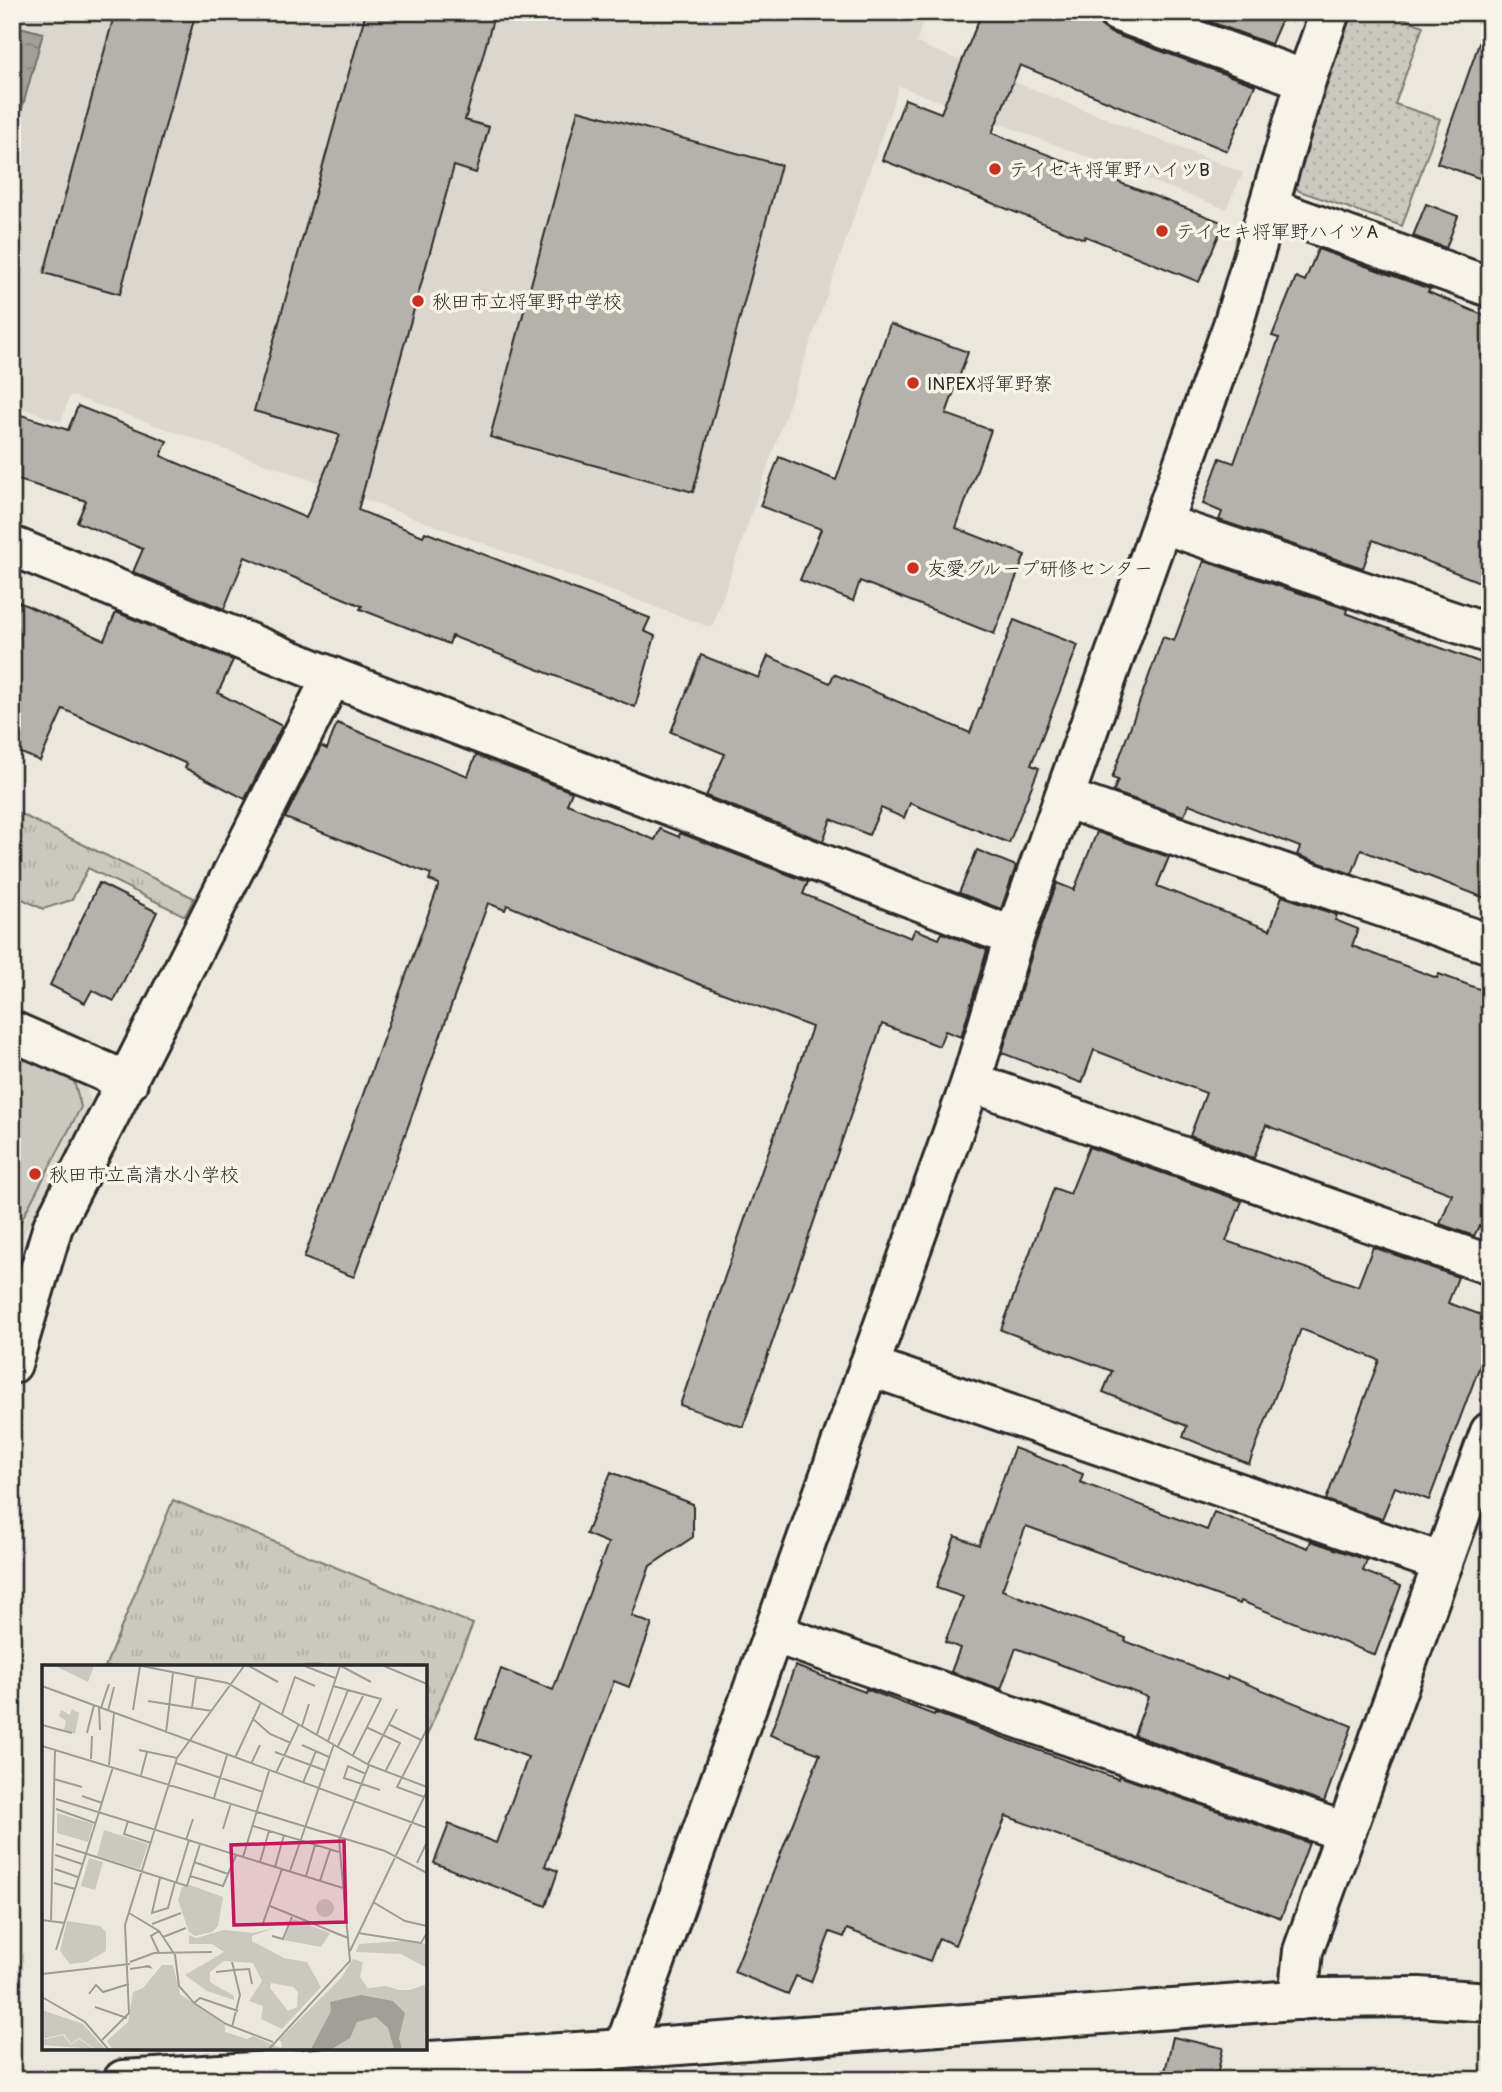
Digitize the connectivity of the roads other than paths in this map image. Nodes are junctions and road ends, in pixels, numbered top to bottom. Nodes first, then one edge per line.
1 (1118, 12) edge
2 (1330, 12) edge
3 (1306, 79) junction
4 (1269, 208) junction
5 (1490, 287) edge
6 (1163, 524) junction
7 (12, 546) edge
8 (1490, 634) edge
9 (332, 677) junction
10 (1065, 797) junction
11 (1014, 937) junction
12 (1490, 944) edge
13 (12, 1031) edge
14 (128, 1082) junction
15 (971, 1082) junction
16 (1490, 1265) edge
17 (12, 1364) edge
18 (869, 1366) junction
19 (1490, 1432) edge
20 (1443, 1563) junction
21 (773, 1633) junction
22 (1345, 1832) junction
23 (1298, 2000) junction
24 (1490, 2002) edge
25 (624, 2049) junction
26 (123, 2080) edge

1 - 3 street
2 - 3 street
3 - 4 street
4 - 5 street
4 - 6 street
6 - 8 street
6 - 10 street
7 - 9 street
9 - 11 street
9 - 14 street
10 - 11 street
10 - 12 street
11 - 15 street
13 - 14 street
14 - 17 street
15 - 16 street
15 - 18 street
18 - 20 street
18 - 21 street
19 - 20 street
20 - 22 street
21 - 22 street
21 - 25 street
22 - 23 street
23 - 24 street
23 - 25 street
25 - 26 street

